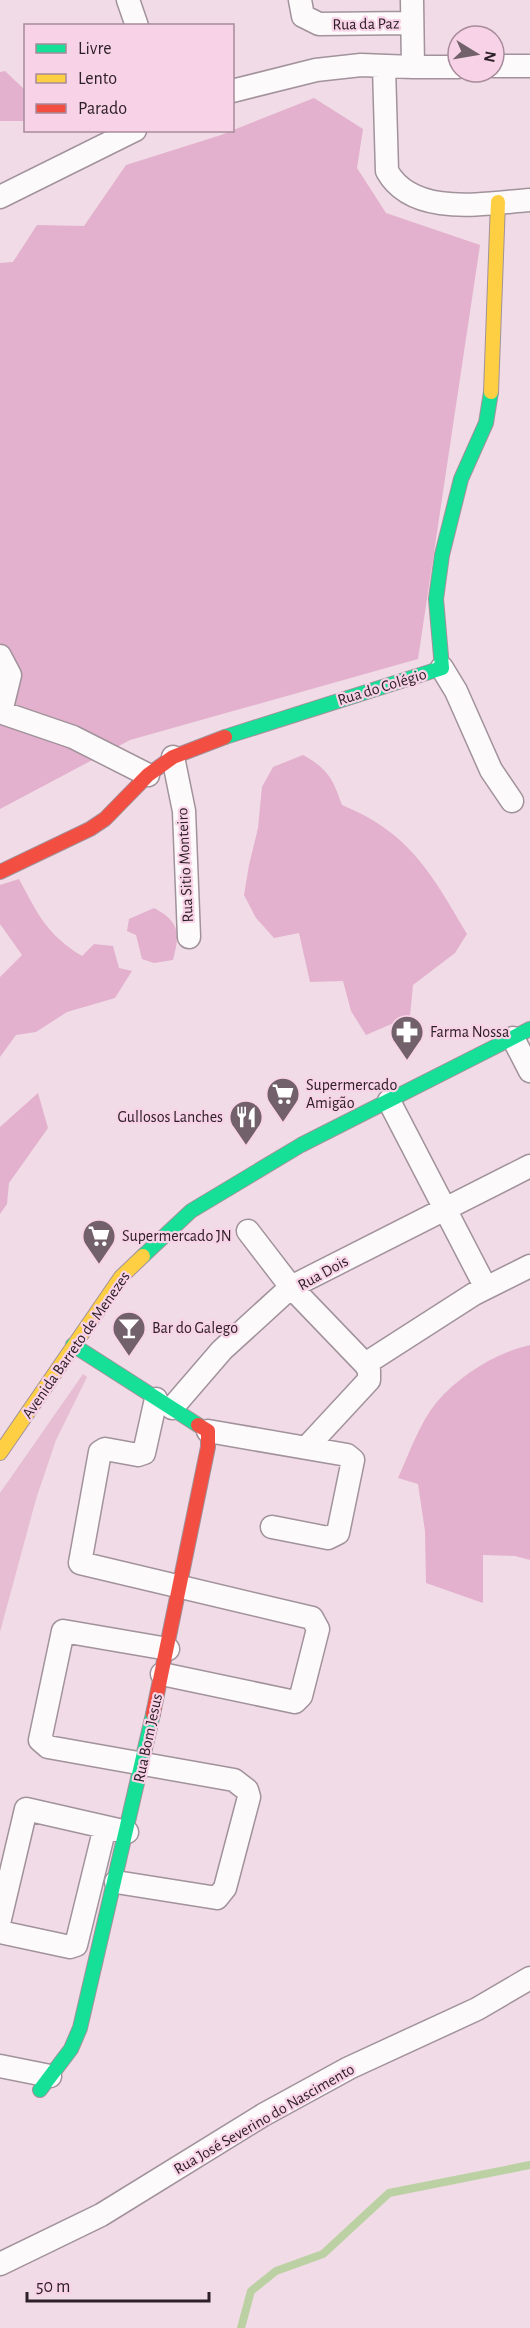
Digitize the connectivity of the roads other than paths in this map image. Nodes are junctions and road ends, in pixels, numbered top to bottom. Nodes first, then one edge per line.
1 (128, 0) edge
2 (300, 0) edge
3 (412, 0) edge
4 (412, 23) junction
5 (136, 24) edge
6 (506, 66) edge
7 (530, 66) edge
8 (384, 67) junction
9 (413, 67) junction
10 (446, 67) edge
11 (234, 91) edge
12 (131, 132) edge
13 (0, 197) edge
14 (530, 200) edge
15 (498, 202) junction
16 (0, 656) edge
17 (442, 668) junction
18 (1, 712) edge
19 (173, 758) junction
20 (148, 775) junction
21 (512, 801) dead end
22 (0, 872) edge
23 (189, 937) dead end
24 (522, 1033) edge
25 (530, 1071) edge
26 (389, 1101) junction
27 (530, 1166) edge
28 (445, 1209) junction
29 (248, 1231) dead end
30 (530, 1266) edge
31 (291, 1287) junction
32 (486, 1288) junction
33 (73, 1345) junction
34 (365, 1364) junction
35 (164, 1404) junction
36 (208, 1431) junction
37 (306, 1448) junction
38 (0, 1453) edge
39 (272, 1527) dead end
40 (181, 1589) junction
41 (168, 1649) junction
42 (162, 1674) junction
43 (143, 1762) junction
44 (105, 1827) junction
45 (127, 1832) junction
46 (116, 1882) junction
47 (0, 1919) edge
48 (0, 1932) edge
49 (530, 1978) edge
50 (0, 2066) edge
51 (45, 2083) joint
52 (0, 2264) edge

1 - 5 street
2 - 4 street, Rua da Paz
3 - 4 street
4 - 9 street
6 - 7 street
8 - 9 street
8 - 11 street
8 - 15 street
9 - 10 street
12 - 13 street
14 - 15 street
15 - 17 street, Rua do Colégio
16 - 18 street
17 - 19 street, Rua do Colégio
17 - 21 street
18 - 20 street
19 - 20 street, Rua do Colégio
19 - 23 street, Rua Sitio Monteiro
20 - 22 street, Rua do Colégio
24 - 25 street
24 - 26 street, Avenida Barreto de Menezes
26 - 28 street
26 - 33 street, Avenida Barreto de Menezes
27 - 28 street, Rua Dois
28 - 31 street, Rua Dois
28 - 32 street
29 - 31 street
30 - 32 street
31 - 34 street, Rua Dois
31 - 35 street
32 - 34 street
33 - 35 street
33 - 38 street, Avenida Barreto de Menezes
34 - 37 street
35 - 36 street
35 - 40 street
36 - 37 street
36 - 40 street, Rua Bom Jesus
37 - 39 street
40 - 41 street, Rua Bom Jesus
40 - 42 street
41 - 42 street, Rua Bom Jesus
41 - 43 street
42 - 43 street, Rua Bom Jesus
43 - 45 street, Rua Bom Jesus
43 - 46 street
44 - 45 street
44 - 47 street
44 - 48 street
45 - 46 street, Rua Bom Jesus
46 - 51 street, Rua Bom Jesus
49 - 52 street, Rua José Severino do Nascimento
50 - 51 street, Rua Bom Jesus

